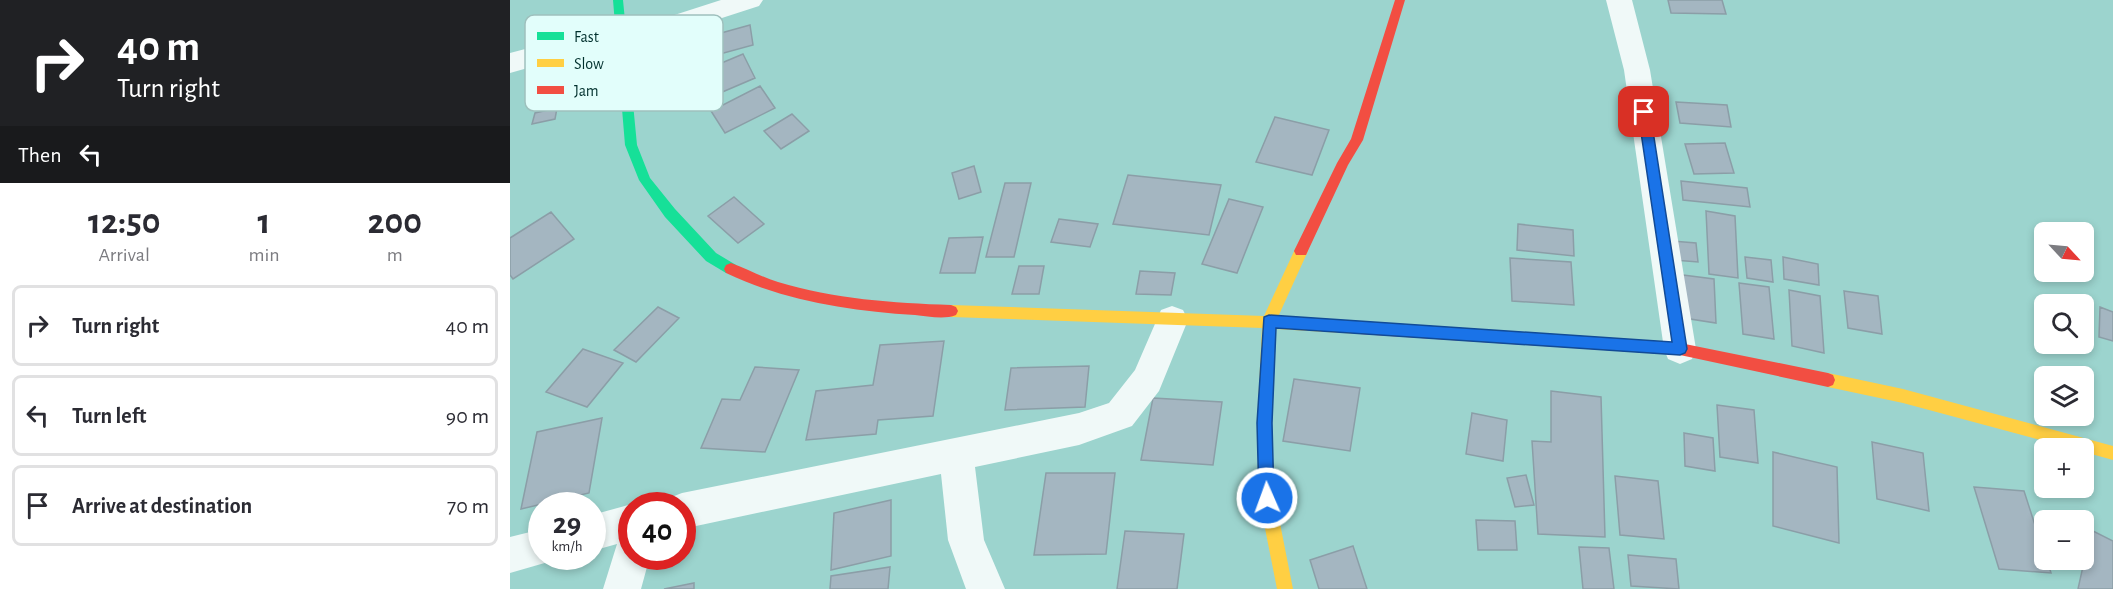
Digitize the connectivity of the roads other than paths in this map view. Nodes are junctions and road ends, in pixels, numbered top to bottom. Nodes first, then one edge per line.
1 (618, 0) edge
2 (750, 0) edge
3 (1400, 0) edge
4 (1619, 0) edge
5 (619, 15) edge
6 (697, 15) edge
7 (525, 59) edge
8 (510, 63) edge
9 (628, 111) edge
10 (1172, 320) junction
11 (1269, 321) junction
12 (1680, 349) junction
13 (2113, 453) edge
14 (957, 454) junction
15 (696, 508) edge
16 (528, 550) edge
17 (510, 555) edge
18 (627, 570) edge
19 (622, 589) edge
20 (986, 589) edge
21 (1285, 589) edge

1 - 5 main road
2 - 6 street
3 - 11 main road
4 - 12 street
7 - 8 street
9 - 10 main road
10 - 11 main road
10 - 14 street
11 - 12 main road
11 - 21 main road
12 - 13 main road
14 - 15 street
14 - 20 street
16 - 17 street
18 - 19 street

